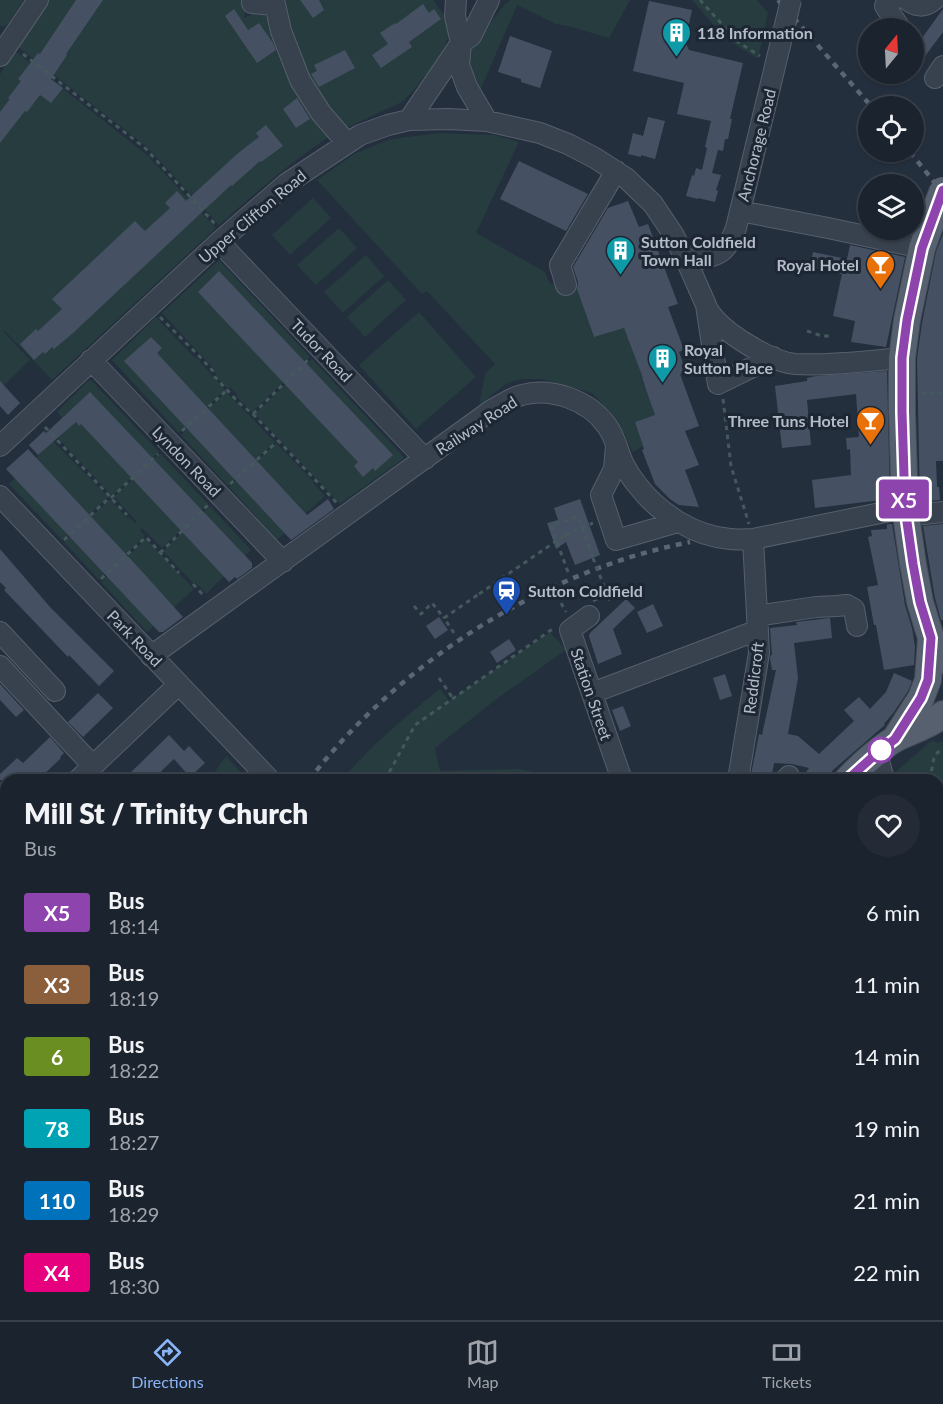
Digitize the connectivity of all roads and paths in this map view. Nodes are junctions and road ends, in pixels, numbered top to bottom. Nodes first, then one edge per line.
1 (38, 0) edge
2 (489, 0) edge
3 (700, 0) edge
4 (791, 0) edge
5 (893, 0) edge
6 (907, 0) edge
7 (934, 0) edge
8 (274, 2) edge
9 (252, 3) dead end
10 (452, 5) edge
11 (893, 18) edge
12 (461, 44) junction
13 (5, 50) edge
14 (776, 62) junction
15 (409, 120) junction
16 (487, 121) junction
17 (347, 143) junction
18 (616, 171) junction
19 (940, 197) edge
20 (740, 211) junction
21 (222, 239) junction
22 (922, 248) junction
23 (687, 262) junction
24 (566, 285) dead end
25 (706, 305) junction
26 (150, 307) junction
27 (807, 331) dead end
28 (833, 336) dead end
29 (320, 349) junction
30 (773, 357) junction
31 (902, 358) junction
32 (91, 360) junction
33 (720, 390) junction
34 (252, 414) junction
35 (33, 415) junction
36 (616, 443) junction
37 (0, 446) edge
38 (424, 459) junction
39 (0, 496) edge
40 (110, 496) junction
41 (905, 512) junction
42 (943, 512) edge
43 (128, 515) dead end
44 (348, 515) junction
45 (608, 518) junction
46 (678, 522) junction
47 (582, 527) junction
48 (753, 539) junction
49 (52, 551) junction
50 (283, 562) junction
51 (568, 572) dead end
52 (179, 573) dead end
53 (603, 585) dead end
54 (89, 591) junction
55 (561, 603) dead end
56 (414, 606) dead end
57 (566, 613) dead end
58 (589, 616) dead end
59 (444, 618) junction
60 (757, 623) junction
61 (557, 626) dead end
62 (857, 626) dead end
63 (0, 632) edge
64 (454, 633) dead end
65 (152, 656) junction
66 (935, 665) edge
67 (0, 666) edge
68 (439, 678) dead end
69 (179, 684) junction
70 (55, 691) dead end
71 (592, 693) junction
72 (452, 697) junction
73 (943, 713) edge
74 (886, 746) junction
75 (943, 751) edge
76 (93, 766) junction
77 (84, 774) edge
78 (264, 774) edge
79 (388, 774) edge
80 (620, 774) edge
81 (739, 774) edge
82 (854, 774) edge
83 (884, 774) edge
84 (931, 774) edge

1 - 13 street
2 - 12 street
3 - 14 path
4 - 14 street, Anchorage Road, bridge
5 - 11 street
6 - 7 street
8 - 9 street
8 - 17 street
10 - 12 street
12 - 15 street
12 - 16 street
13 - 21 path
14 - 20 street, Anchorage Road
15 - 16 street, Upper Clifton Road
15 - 17 street, Upper Clifton Road
16 - 18 street, Upper Clifton Road
17 - 21 street, Upper Clifton Road
18 - 23 street, Upper Clifton Road
18 - 24 street
19 - 22 main road
20 - 22 street
20 - 23 street, Anchorage Road
21 - 26 street, Upper Clifton Road
21 - 29 street, Tudor Road
22 - 31 main road
23 - 25 street, Upper Clifton Road
25 - 30 street
25 - 33 street
26 - 32 street, Upper Clifton Road
26 - 34 path
27 - 28 path
29 - 34 path
29 - 38 street, Tudor Road
30 - 31 street
30 - 33 street
31 - 41 main road
32 - 35 street, Upper Clifton Road
32 - 50 street, Lyndon Road
33 - 48 path
34 - 44 path
35 - 37 street, Upper Clifton Road
35 - 40 path
36 - 38 street, Railway Road
36 - 45 street
36 - 46 street, Railway Road
38 - 44 street, Railway Road
39 - 49 street, Park Road
40 - 43 path
40 - 49 path
41 - 42 street, Railway Road
41 - 48 street, Railway Road
41 - 66 main road
44 - 50 street, Railway Road
45 - 46 street
45 - 47 path
46 - 48 street, Railway Road
47 - 51 path
47 - 53 path, bridge
47 - 59 path, bridge
48 - 60 street, Reddicroft
49 - 54 street, Park Road
50 - 65 street, Railway Road
52 - 54 path
54 - 65 street, Park Road
55 - 57 path
56 - 59 path
58 - 71 street, Station Street
59 - 64 path
60 - 62 street
60 - 71 street
60 - 81 street, Reddicroft
61 - 72 path
63 - 70 street
65 - 69 street, Park Road
66 - 73 street
66 - 74 main road
67 - 76 street
68 - 72 path
69 - 76 street
69 - 78 street, Park Road
71 - 80 street, Station Street
72 - 79 path
73 - 74 main road
74 - 82 main road
74 - 83 street
75 - 84 path
76 - 77 street

